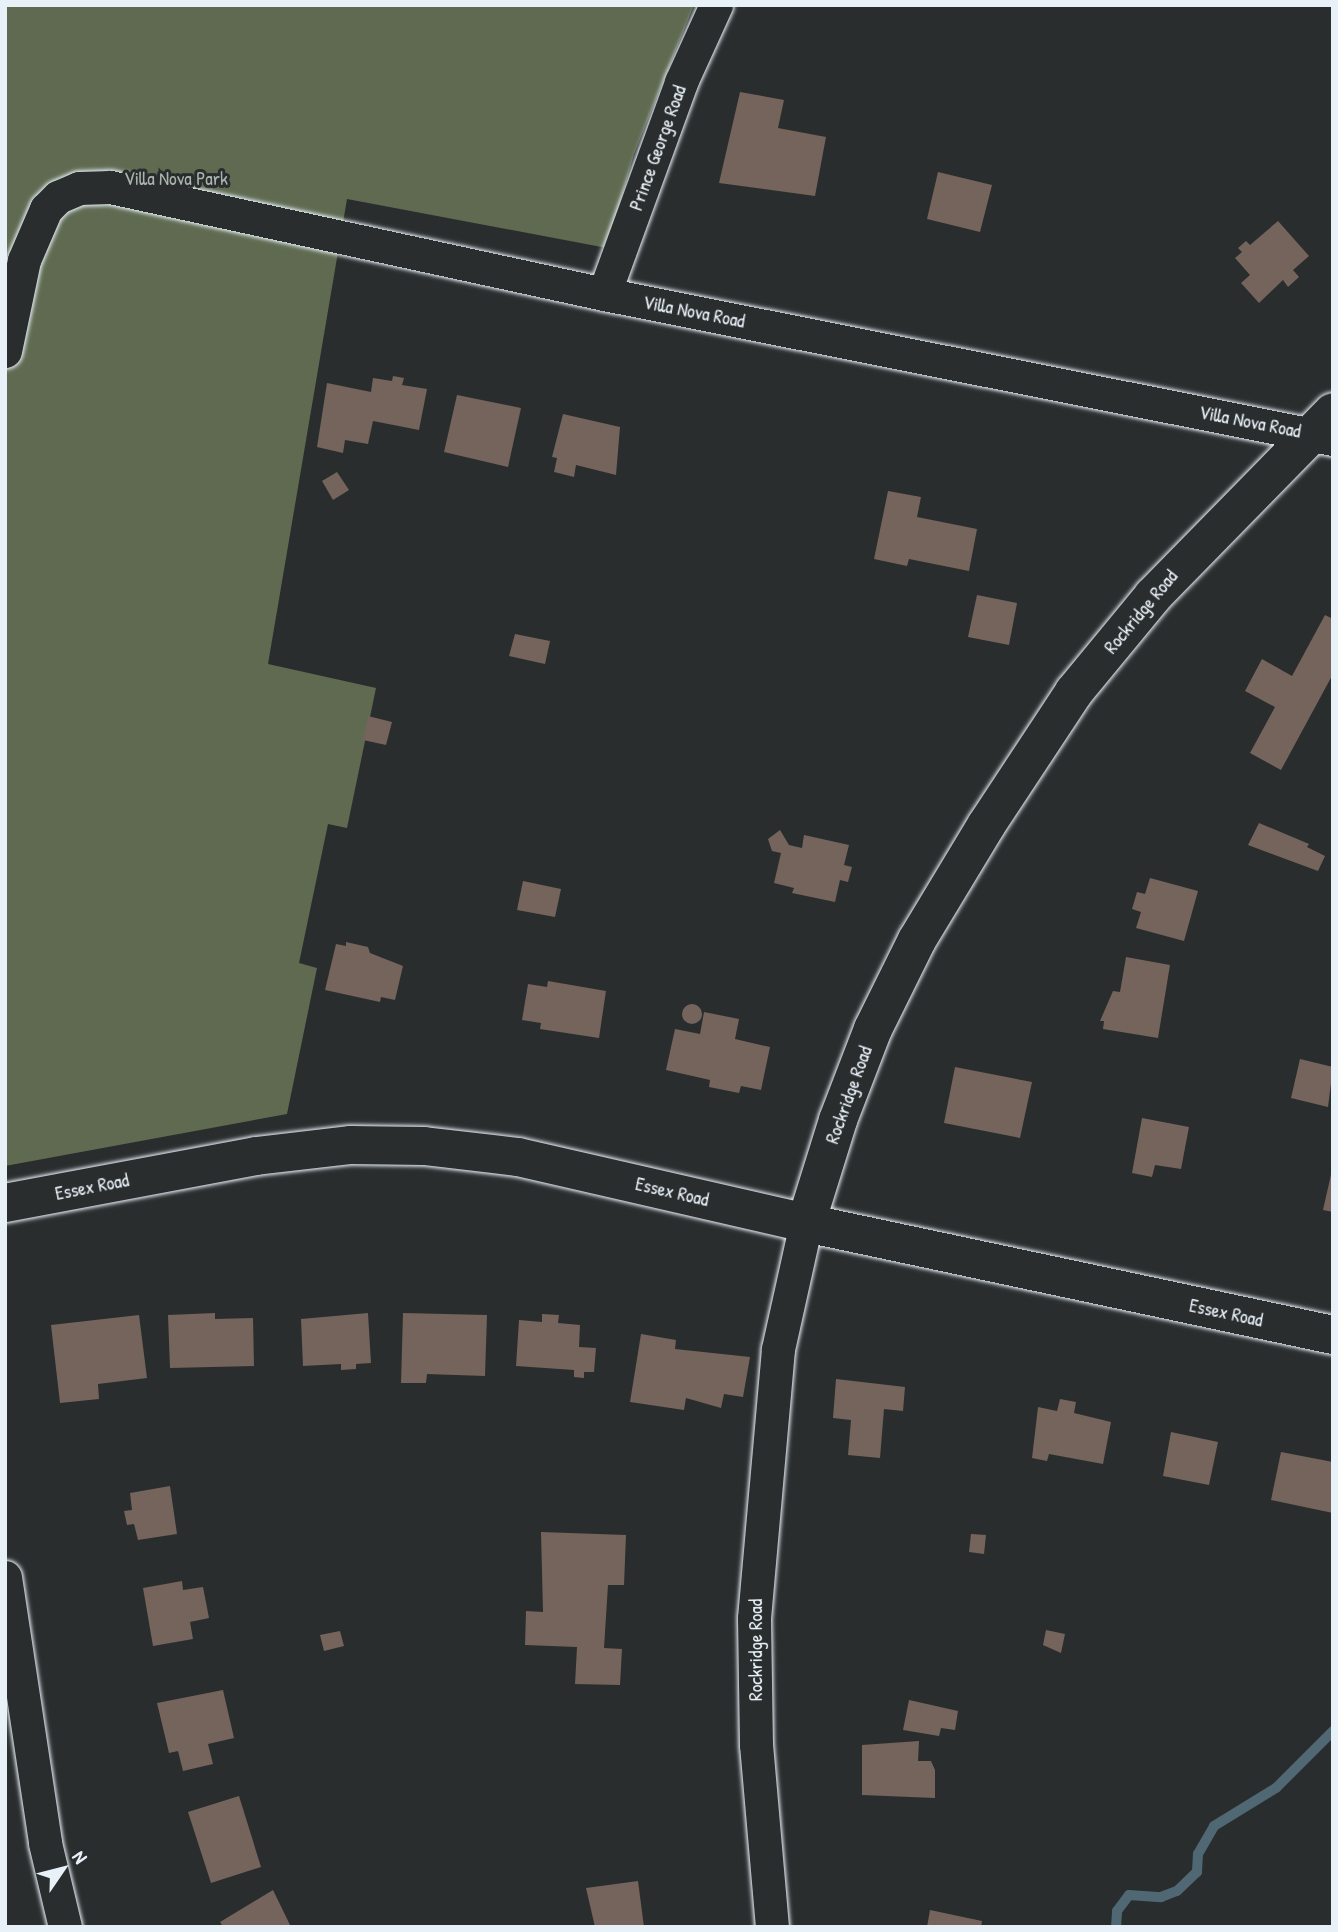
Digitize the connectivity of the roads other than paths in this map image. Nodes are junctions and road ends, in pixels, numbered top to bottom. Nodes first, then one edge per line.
1 (716, 5) edge
2 (604, 294) junction
3 (5, 352) edge
4 (1324, 428) edge
5 (5, 1203) edge
6 (806, 1223) junction
7 (1333, 1335) edge
8 (5, 1577) edge
9 (65, 1927) edge
10 (772, 1927) edge

1 - 2 street, Prince George Road
2 - 3 street, Villa Nova Road
2 - 4 street, Villa Nova Road
4 - 6 street, Rockridge Road
5 - 6 street, Essex Road
6 - 7 street, Essex Road
6 - 10 street, Rockridge Road
8 - 9 street

